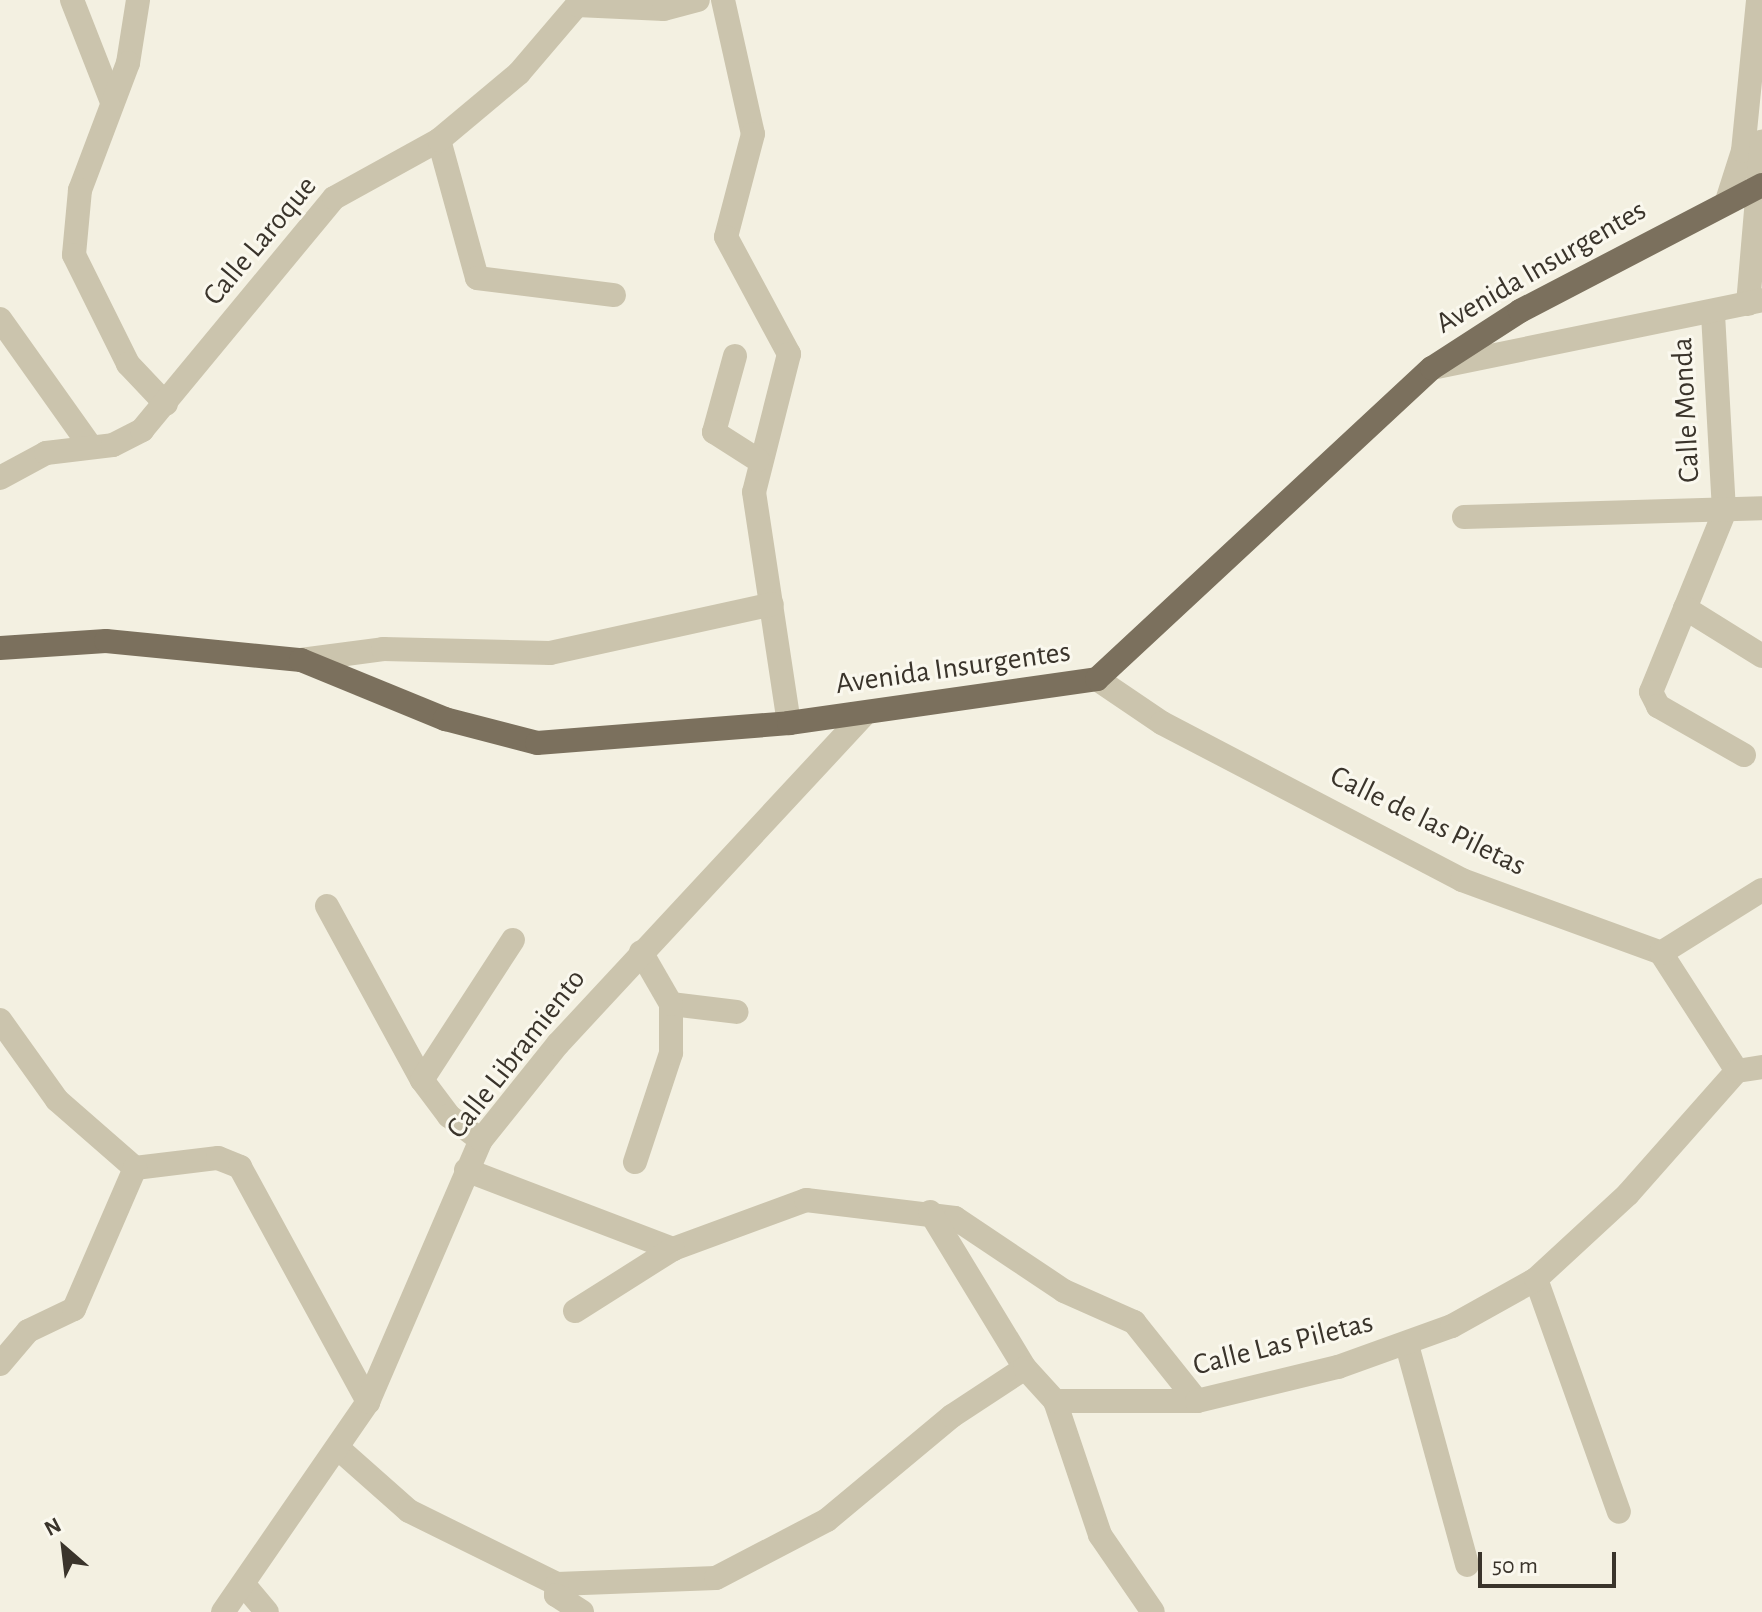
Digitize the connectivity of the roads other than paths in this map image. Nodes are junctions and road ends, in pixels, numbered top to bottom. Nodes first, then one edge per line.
1 (72, 0) edge
2 (138, 0) edge
3 (698, 0) edge
4 (723, 0) edge
5 (1758, 0) edge
6 (575, 3) edge
7 (112, 102) junction
8 (439, 140) junction
9 (1762, 142) edge
10 (1760, 186) edge
11 (1727, 201) junction
12 (614, 295) dead end
13 (1755, 302) edge
14 (1713, 314) junction
15 (0, 319) edge
16 (735, 356) dead end
17 (1432, 368) junction
18 (166, 404) junction
19 (91, 447) junction
20 (758, 460) junction
21 (0, 478) edge
22 (1762, 508) edge
23 (1724, 513) junction
24 (1464, 517) dead end
25 (772, 604) junction
26 (1685, 608) junction
27 (0, 648) edge
28 (1762, 656) edge
29 (301, 660) junction
30 (1097, 679) junction
31 (866, 713) junction
32 (789, 723) junction
33 (1744, 755) dead end
34 (1762, 890) edge
35 (327, 906) dead end
36 (513, 940) dead end
37 (641, 952) junction
38 (1661, 953) junction
39 (671, 1004) junction
40 (737, 1012) dead end
41 (0, 1020) edge
42 (1762, 1067) edge
43 (1737, 1071) junction
44 (422, 1080) junction
45 (481, 1140) junction
46 (635, 1162) dead end
47 (135, 1168) junction
48 (466, 1170) junction
49 (930, 1212) junction
50 (673, 1249) junction
51 (1536, 1279) junction
52 (575, 1311) dead end
53 (1407, 1345) junction
54 (0, 1364) edge
55 (1025, 1368) junction
56 (1055, 1401) junction
57 (1197, 1401) junction
58 (368, 1402) junction
59 (340, 1450) junction
60 (1619, 1512) dead end
61 (1467, 1565) dead end
62 (245, 1586) junction
63 (556, 1597) edge
64 (223, 1612) edge
65 (267, 1612) edge
66 (582, 1612) edge
67 (1153, 1612) edge

1 - 7 street
2 - 7 street
3 - 6 street, Calle Laroque
4 - 20 street
5 - 11 street
6 - 8 street, Calle Laroque
7 - 18 street
8 - 12 street
8 - 18 street, Calle Laroque
9 - 10 street
10 - 11 main road, Avenida Insurgentes
10 - 13 street
11 - 17 main road, Avenida Insurgentes
13 - 14 street
14 - 17 street
14 - 23 street, Calle Monda
15 - 19 street
16 - 20 street
17 - 30 main road, Avenida Insurgentes
18 - 19 street, Calle Laroque
19 - 21 street, Calle Laroque
20 - 25 street
22 - 23 street, Calle Monda
23 - 24 street
23 - 26 street
25 - 29 street
25 - 32 street
26 - 28 street
26 - 33 street
27 - 29 main road, Avenida Insurgentes
29 - 32 main road, Avenida Insurgentes
30 - 31 main road, Avenida Insurgentes
30 - 38 street, Calle de las Piletas
31 - 32 main road, Avenida Insurgentes
31 - 37 street, Calle Libramiento
34 - 38 street
35 - 44 street
36 - 44 street
37 - 39 street
37 - 45 street, Calle Libramiento
38 - 43 street
39 - 40 street
39 - 46 street
41 - 47 street
42 - 43 street
43 - 51 street, Calle Las Piletas
44 - 45 street
45 - 48 street, Calle Libramiento
47 - 54 street
47 - 58 street
48 - 50 street
48 - 58 street, Calle Libramiento
49 - 50 street
49 - 55 street
49 - 57 street
50 - 52 street
51 - 53 street, Calle Las Piletas
51 - 60 street
53 - 57 street, Calle Las Piletas
53 - 61 street
55 - 56 street
55 - 63 street
56 - 57 street, Calle Las Piletas
56 - 67 street
58 - 59 street, Calle Libramiento
59 - 62 street, Calle Libramiento
59 - 63 street
62 - 64 street, Calle Libramiento
62 - 65 street
63 - 66 street

